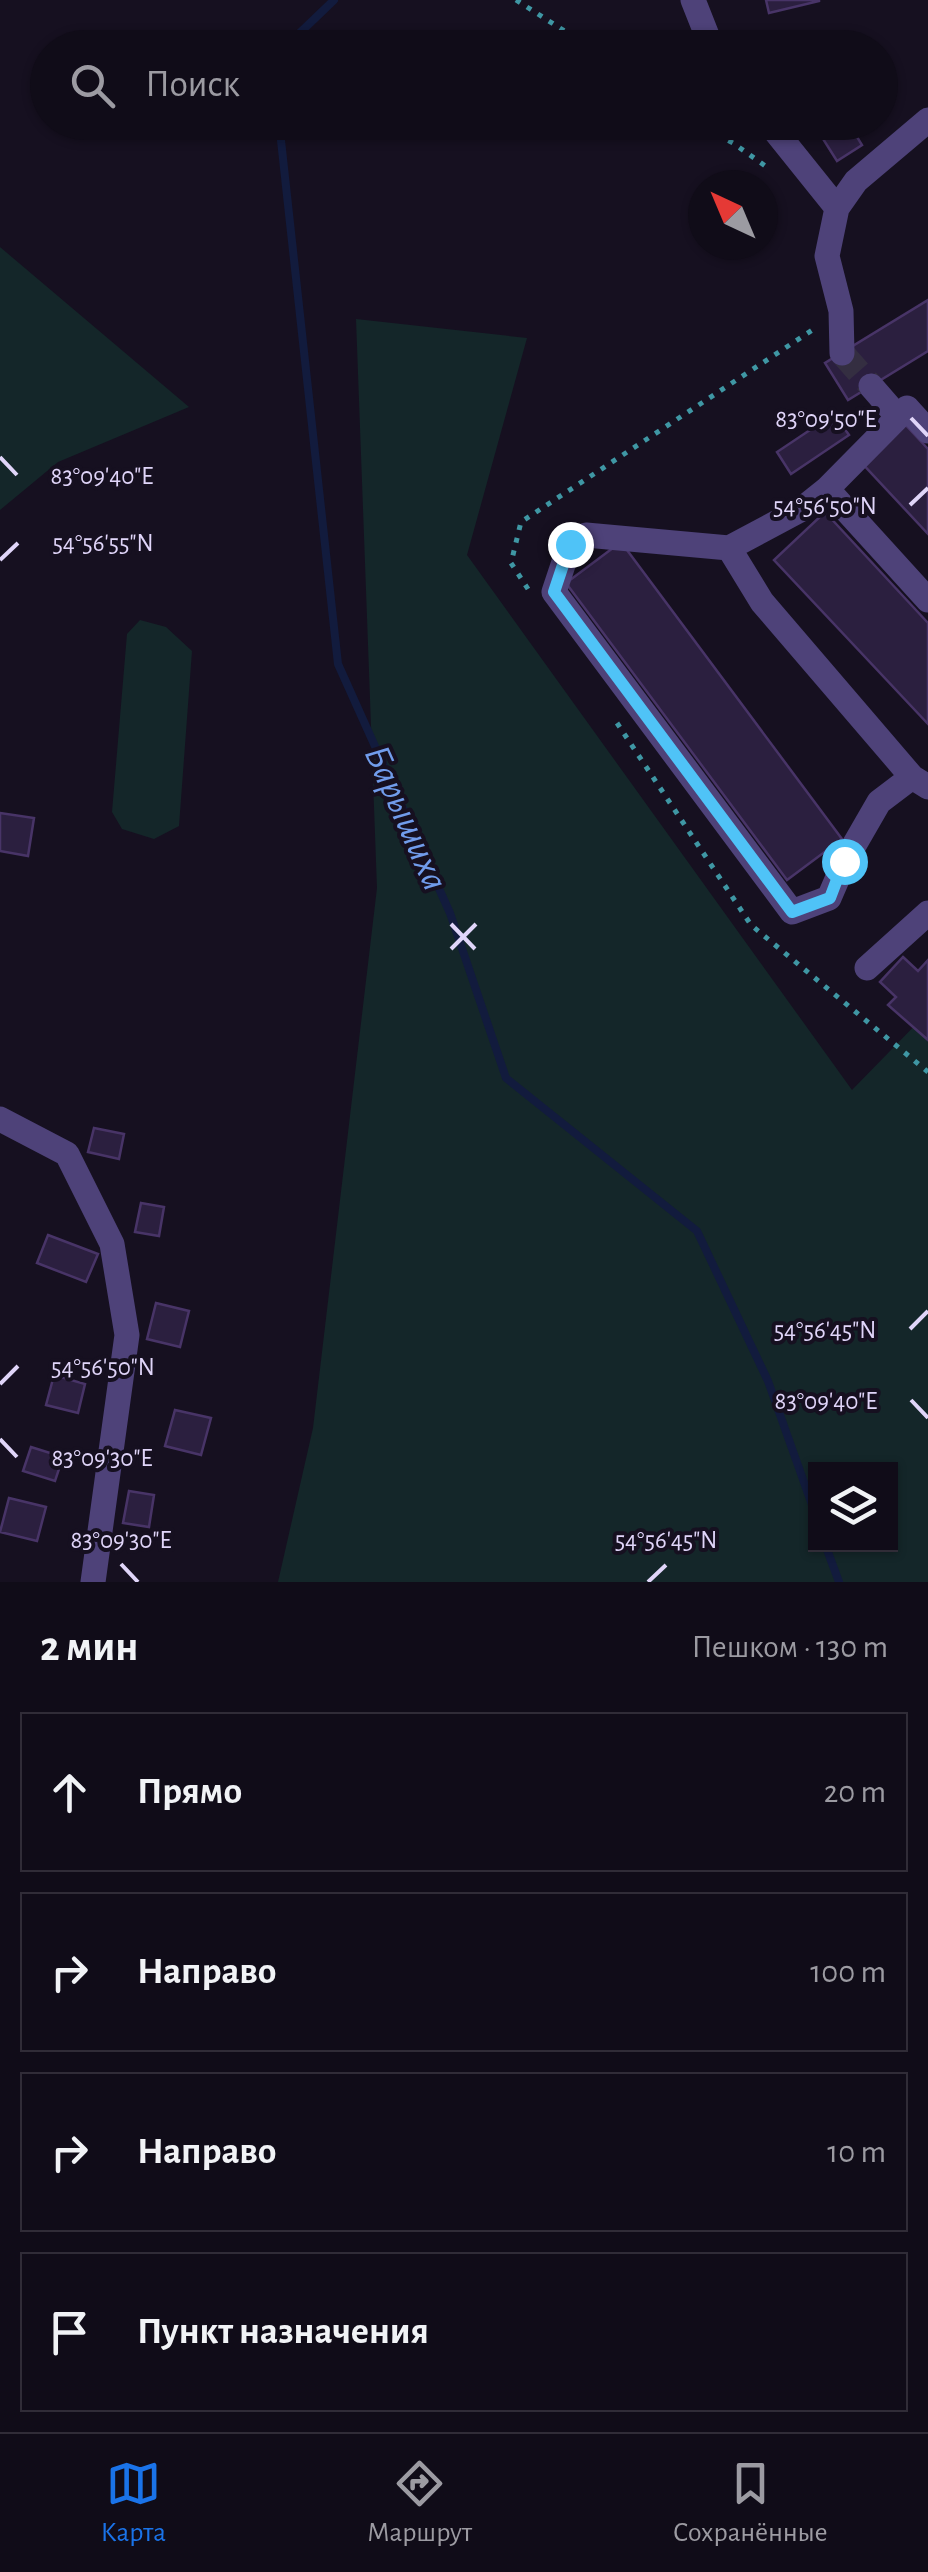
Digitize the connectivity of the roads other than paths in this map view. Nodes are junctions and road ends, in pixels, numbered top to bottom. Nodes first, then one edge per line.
1 (693, 0) edge
2 (705, 30) edge
3 (928, 120) edge
4 (782, 140) edge
5 (837, 208) junction
6 (842, 353) tunnel mouth
7 (871, 386) tunnel mouth
8 (898, 417) junction
9 (928, 431) edge
10 (827, 489) junction
11 (729, 548) junction
12 (928, 600) edge
13 (920, 782) edge
14 (928, 913) edge
15 (866, 968) dead end
16 (0, 1120) edge
17 (93, 1582) edge

1 - 2 street
3 - 5 street
4 - 5 street
5 - 6 street
7 - 8 street
8 - 9 street
8 - 10 street
10 - 11 street
10 - 12 street
11 - 13 street
11 - 13 street
14 - 15 street
16 - 17 street

